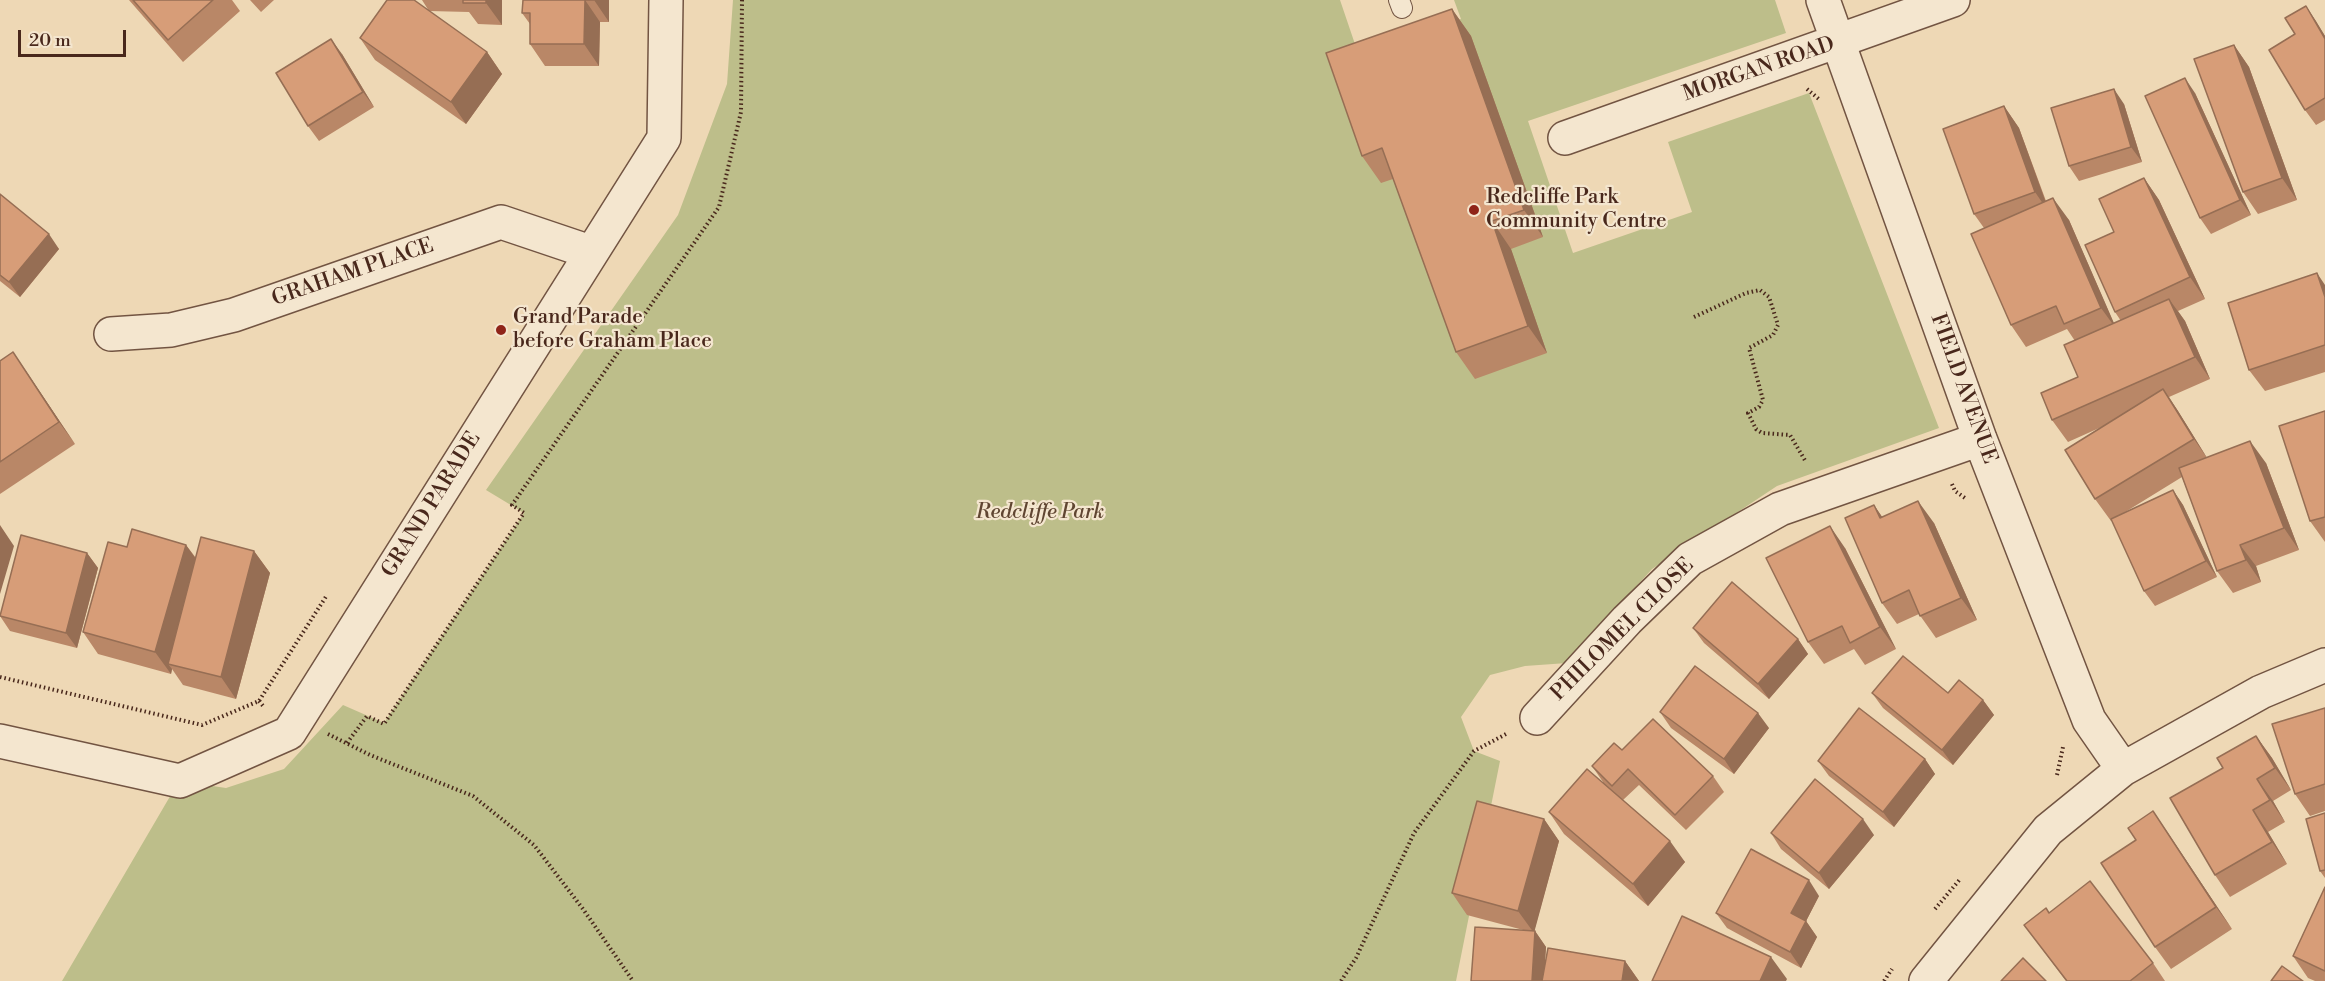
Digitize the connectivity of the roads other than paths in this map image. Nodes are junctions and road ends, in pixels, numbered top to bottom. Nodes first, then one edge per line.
1 (666, 0) edge
2 (1823, 0) edge
3 (1953, 0) edge
4 (1839, 43) junction
5 (1564, 138) dead end
6 (590, 252) junction
7 (111, 334) dead end
8 (1980, 439) junction
9 (2325, 665) edge
10 (1537, 718) road end
11 (0, 741) edge
12 (2122, 769) junction
13 (1926, 981) edge

1 - 6 street, GRAND PARADE
2 - 4 street, FIELD AVENUE
3 - 4 street, MORGAN ROAD
4 - 5 street, MORGAN ROAD
4 - 8 street, FIELD AVENUE
6 - 7 street, GRAHAM PLACE
6 - 11 street, GRAND PARADE
8 - 10 street, PHILOMEL CLOSE
8 - 12 street, FIELD AVENUE
9 - 12 street
12 - 13 street

